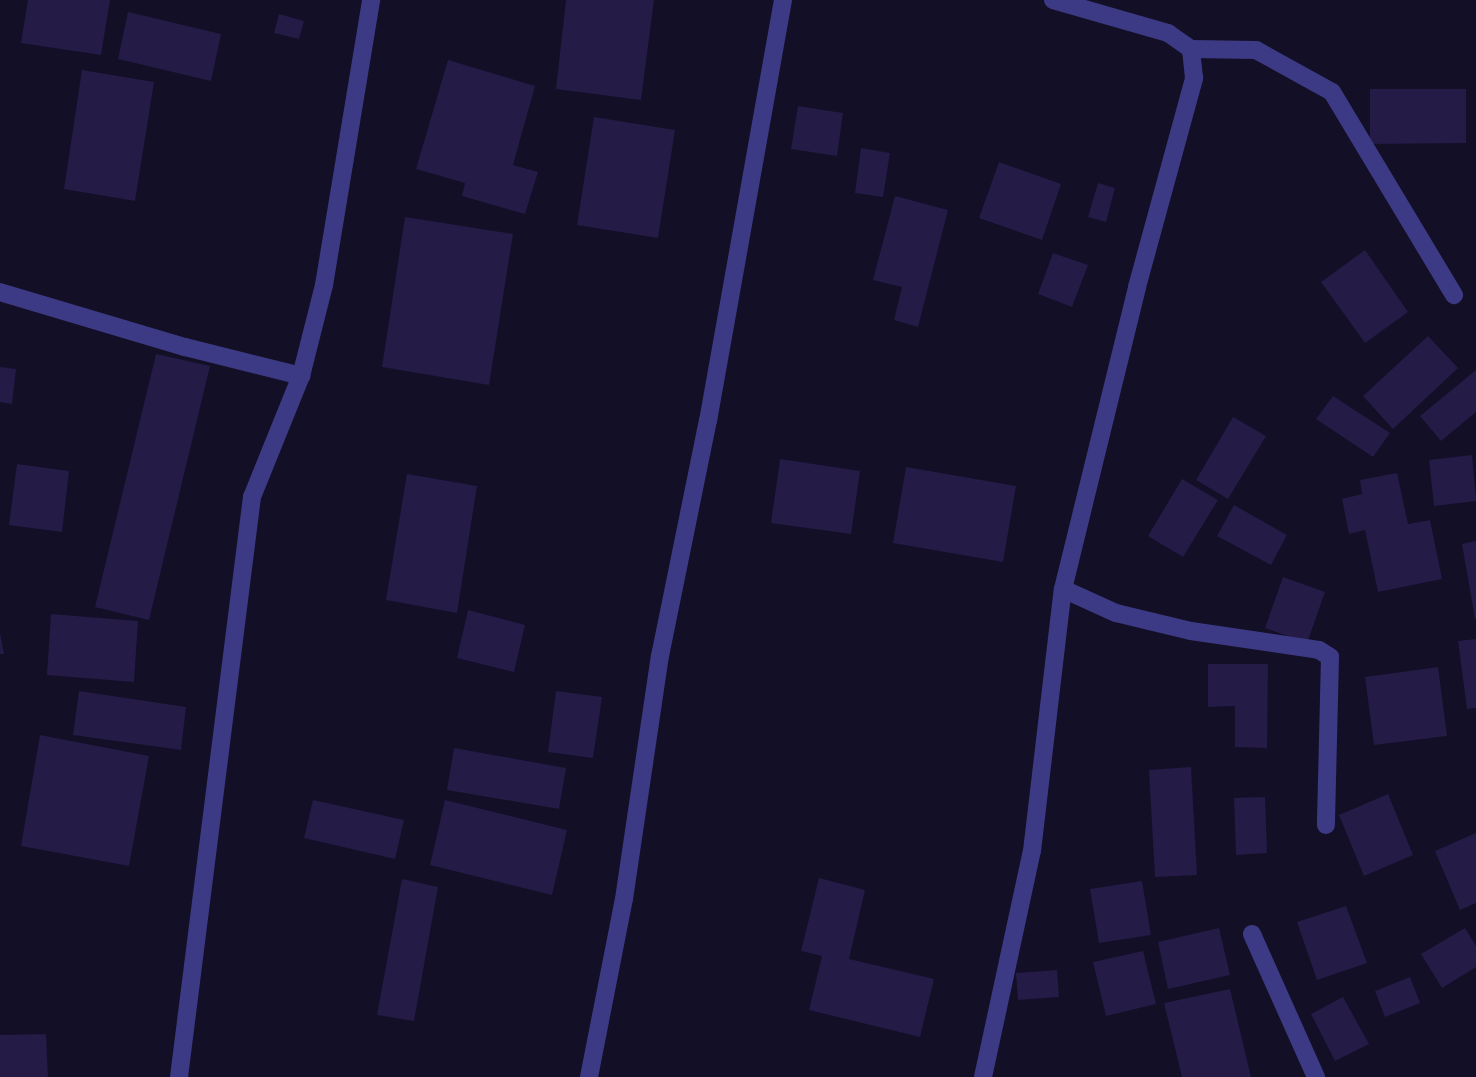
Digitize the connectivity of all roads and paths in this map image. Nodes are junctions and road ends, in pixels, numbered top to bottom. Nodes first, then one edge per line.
1 (371, 0) edge
2 (783, 0) edge
3 (1053, 0) edge
4 (1191, 49) junction
5 (0, 292) edge
6 (1454, 295) dead end
7 (301, 376) junction
8 (1063, 589) junction
9 (1326, 825) dead end
10 (1252, 934) dead end
11 (179, 1077) edge
12 (589, 1077) edge
13 (983, 1077) edge
14 (1316, 1077) edge

1 - 7 street
2 - 12 street
3 - 4 street
4 - 6 street
4 - 8 street
5 - 7 street
7 - 11 street
8 - 9 street
8 - 13 street
10 - 14 street

